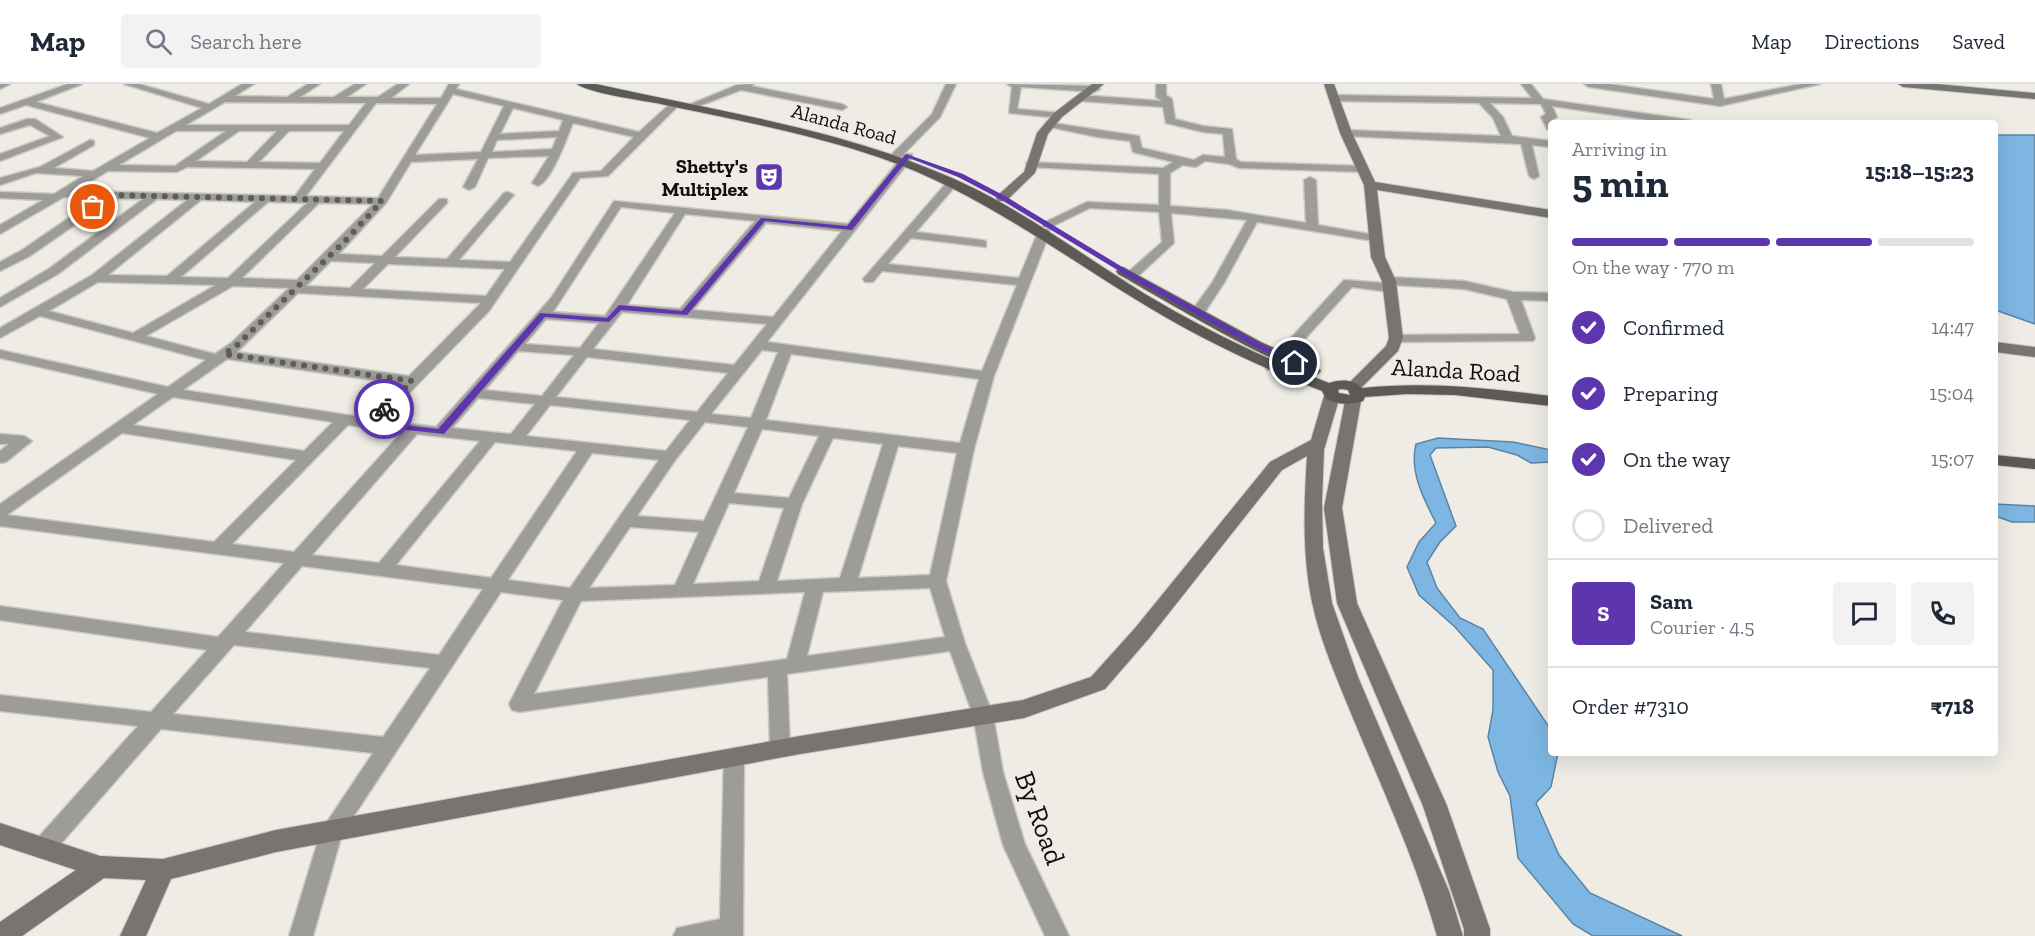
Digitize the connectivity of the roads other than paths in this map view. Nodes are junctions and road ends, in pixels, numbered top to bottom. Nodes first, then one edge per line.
1 (5, 84) edge
2 (77, 84) edge
3 (129, 84) edge
4 (249, 84) edge
5 (315, 84) edge
6 (361, 84) edge
7 (404, 84) edge
8 (582, 84) edge
9 (610, 84) edge
10 (951, 84) edge
11 (1012, 84) edge
12 (1017, 84) edge
13 (1161, 84) edge
14 (1329, 84) edge
15 (1526, 84) edge
16 (1716, 84) edge
17 (1815, 84) edge
18 (1903, 84) edge
19 (1800, 85) edge
20 (0, 86) edge
21 (744, 86) edge
22 (1097, 86) edge
23 (1658, 89) edge
24 (449, 92) edge
25 (1597, 95) edge
26 (2035, 96) edge
27 (1334, 98) junction
28 (223, 99) junction
29 (289, 100) junction
30 (335, 100) junction
31 (377, 100) junction
32 (1014, 100) junction
33 (1482, 100) junction
34 (1026, 101) dead end
35 (1078, 101) junction
36 (1543, 101) junction
37 (29, 102) junction
38 (1050, 103) dead end
39 (1720, 103) junction
40 (510, 104) junction
41 (696, 104) junction
42 (1167, 104) junction
43 (674, 105) junction
44 (210, 106) junction
45 (842, 107) dead end
46 (0, 111) edge
47 (569, 119) junction
48 (1054, 120) junction
49 (1680, 120) edge
50 (1548, 121) edge
51 (173, 128) junction
52 (237, 128) junction
53 (352, 128) junction
54 (285, 129) junction
55 (0, 130) edge
56 (1346, 133) junction
57 (563, 134) junction
58 (641, 136) junction
59 (159, 137) junction
60 (494, 137) junction
61 (840, 139) junction
62 (1509, 139) junction
63 (1526, 141) junction
64 (90, 143) dead end
65 (1548, 144) edge
66 (556, 152) junction
67 (485, 155) junction
68 (901, 157) junction
69 (0, 158) edge
70 (407, 159) junction
71 (1231, 161) junction
72 (1181, 162) junction
73 (185, 164) junction
74 (1031, 164) junction
75 (250, 165) junction
76 (323, 166) junction
77 (106, 168) junction
78 (1363, 169) junction
79 (41, 171) junction
80 (1165, 171) junction
81 (94, 174) junction
82 (1534, 176) dead end
83 (1310, 180) dead end
84 (0, 182) edge
85 (538, 183) dead end
86 (952, 183) junction
87 (1370, 185) junction
88 (469, 187) dead end
89 (0, 195) edge
90 (110, 195) junction
91 (508, 195) dead end
92 (58, 196) junction
93 (154, 196) junction
94 (992, 196) junction
95 (198, 197) junction
96 (266, 198) junction
97 (298, 199) junction
98 (317, 200) junction
99 (382, 201) junction
100 (443, 201) dead end
101 (1164, 207) junction
102 (682, 210) junction
103 (1548, 213) edge
104 (1254, 217) junction
105 (764, 219) junction
106 (1312, 227) junction
107 (849, 228) junction
108 (1045, 228) junction
109 (0, 230) edge
110 (907, 234) junction
111 (1376, 239) junction
112 (982, 244) dead end
113 (328, 258) junction
114 (386, 259) junction
115 (450, 263) junction
116 (513, 266) junction
117 (0, 267) edge
118 (878, 267) junction
119 (1131, 276) junction
120 (96, 278) junction
121 (869, 279) dead end
122 (170, 280) junction
123 (231, 282) junction
124 (1022, 282) junction
125 (1389, 284) junction
126 (298, 287) junction
127 (353, 292) junction
128 (1513, 296) junction
129 (1548, 297) edge
130 (489, 300) junction
131 (0, 303) edge
132 (619, 308) junction
133 (38, 312) junction
134 (1198, 312) junction
135 (684, 313) junction
136 (543, 315) junction
137 (609, 320) junction
138 (777, 321) junction
139 (0, 334) edge
140 (135, 337) junction
141 (1396, 338) junction
142 (758, 345) junction
143 (515, 347) junction
144 (1998, 347) edge
145 (786, 349) junction
146 (584, 352) junction
147 (2035, 352) edge
148 (0, 354) edge
149 (221, 357) junction
150 (1283, 357) junction
151 (1272, 367) junction
152 (738, 369) junction
153 (987, 376) junction
154 (412, 381) junction
155 (170, 392) junction
156 (1344, 392) junction
157 (475, 393) junction
158 (546, 399) junction
159 (1548, 401) edge
160 (701, 417) junction
161 (344, 420) junction
162 (757, 423) junction
163 (370, 424) junction
164 (120, 428) junction
165 (413, 429) junction
166 (440, 432) junction
167 (828, 432) junction
168 (491, 437) junction
169 (0, 439) edge
170 (515, 440) junction
171 (892, 440) junction
172 (1318, 443) junction
173 (587, 448) junction
174 (966, 449) junction
175 (670, 456) junction
176 (308, 457) junction
177 (0, 458) edge
178 (1998, 460) edge
179 (2035, 464) edge
180 (724, 497) junction
181 (794, 504) junction
182 (0, 512) edge
183 (0, 520) edge
184 (626, 521) junction
185 (708, 527) junction
186 (217, 549) junction
187 (297, 560) junction
188 (382, 571) junction
189 (937, 581) junction
190 (847, 584) junction
191 (496, 585) junction
192 (816, 585) junction
193 (765, 588) junction
194 (681, 591) junction
195 (575, 595) junction
196 (0, 612) edge
197 (225, 641) junction
198 (956, 643) junction
199 (445, 663) junction
200 (786, 667) junction
201 (0, 703) edge
202 (983, 715) junction
203 (156, 720) junction
204 (389, 746) junction
205 (780, 748) junction
206 (734, 757) junction
207 (332, 831) junction
208 (0, 834) edge
209 (43, 848) junction
210 (100, 867) junction
211 (163, 870) junction
212 (731, 932) edge
213 (1, 936) edge
214 (132, 936) edge
215 (301, 936) edge
216 (685, 936) edge
217 (1057, 936) edge
218 (1450, 936) edge
219 (1477, 936) edge

1 - 20 street
2 - 37 street
3 - 44 street
4 - 28 street
5 - 29 street
6 - 30 street
7 - 31 street
8 - 43 main road, Alanda Road
9 - 41 main road, Alanda Road
10 - 68 street
11 - 12 street
12 - 22 street
12 - 32 street
13 - 42 street
14 - 27 street
15 - 36 street
16 - 39 street
17 - 19 street
18 - 26 street
19 - 39 street
21 - 41 street
21 - 45 street
22 - 35 street
23 - 25 street
23 - 39 street
24 - 31 street
24 - 40 street
24 - 70 street
25 - 36 street
25 - 49 street
27 - 33 street
27 - 56 street
28 - 29 street
28 - 44 street
29 - 30 street
30 - 31 street
31 - 53 street
32 - 34 street
32 - 48 street
33 - 36 street
33 - 62 street
35 - 38 street
35 - 42 street
35 - 48 street
36 - 50 street
37 - 46 street
37 - 59 street
40 - 47 street
40 - 60 street
41 - 61 main road, Alanda Road
42 - 71 street
43 - 58 street
43 - 61 main road, Alanda Road
44 - 51 street
47 - 57 street
47 - 58 street
48 - 72 street
48 - 74 street
51 - 52 street
51 - 59 street
52 - 54 street
52 - 73 street
53 - 54 street
53 - 76 street
54 - 75 street
55 - 69 street
56 - 62 street
56 - 78 street
57 - 60 street
57 - 66 street
58 - 116 street
59 - 77 street
60 - 67 street
61 - 68 main road, Alanda Road
62 - 63 street
63 - 65 street
63 - 82 street
64 - 79 street
66 - 67 street
66 - 85 street
67 - 70 street
67 - 88 street
68 - 86 main road, Alanda Road
68 - 94 main road, Alanda Road
68 - 107 street
70 - 99 street
71 - 72 street
71 - 78 street
72 - 80 street
73 - 75 street
73 - 77 street
74 - 80 street
74 - 94 street
75 - 76 street
76 - 97 street
77 - 81 street
78 - 87 street
79 - 81 street
79 - 84 street
80 - 101 street
81 - 92 street
83 - 106 street
86 - 94 main road, Alanda Road
86 - 110 street
87 - 103 street
87 - 111 street
89 - 92 street
90 - 92 street
90 - 93 street
90 - 117 street
91 - 115 street
92 - 109 street
93 - 95 street
93 - 131 street
94 - 108 main road, Alanda Road
94 - 108 main road, Alanda Road
95 - 96 street
95 - 120 street
96 - 97 street
96 - 122 street
97 - 98 street
98 - 99 street
98 - 123 street
99 - 113 street
100 - 114 street
101 - 104 street
101 - 108 street
101 - 119 street
102 - 105 street
102 - 132 street
102 - 136 street
104 - 106 street
104 - 134 street
105 - 107 street
105 - 135 street
106 - 111 street
107 - 138 street
108 - 119 main road, Alanda Road
108 - 124 street
108 - 151 main road, Alanda Road
110 - 112 street
110 - 118 street
111 - 125 street
113 - 114 street
113 - 126 street
114 - 115 street
114 - 127 street
115 - 116 street
116 - 130 street
118 - 121 street
118 - 124 street
119 - 134 main road, Alanda Road
120 - 122 street
120 - 133 street
122 - 123 street
123 - 126 street
123 - 140 street
124 - 153 street
125 - 128 street
125 - 141 street
125 - 150 street
126 - 127 street
126 - 149 street
127 - 130 street
128 - 129 street
128 - 141 street
130 - 154 street
132 - 135 street
132 - 137 street
133 - 139 street
133 - 140 street
134 - 150 main road, Alanda Road
135 - 138 street
136 - 137 street
136 - 143 street
137 - 146 street
138 - 142 street
140 - 149 street
141 - 156 street
142 - 145 street
142 - 152 street
143 - 146 street
143 - 157 street
144 - 147 street
145 - 153 street
145 - 162 street
146 - 152 street
146 - 158 street
148 - 155 street
149 - 154 street
149 - 155 street
150 - 151 street
150 - 156 main road, Alanda Road
151 - 156 main road, Alanda Road
152 - 160 street
153 - 174 street
154 - 163 street
155 - 161 street
155 - 164 street
156 - 159 main road, Alanda Road
156 - 172 street
156 - 219 street
157 - 158 street
157 - 166 street
158 - 160 street
158 - 170 street
160 - 162 street
160 - 175 street
161 - 163 street
161 - 176 street
162 - 167 street
162 - 180 street
163 - 165 street
164 - 176 street
164 - 182 street
165 - 166 street
165 - 187 street
166 - 168 street
167 - 171 street
167 - 181 street
168 - 170 street
168 - 188 street
169 - 177 street
170 - 173 street
171 - 174 street
171 - 190 street
172 - 202 street
172 - 218 street
173 - 175 street
173 - 191 street
174 - 189 street
175 - 184 street
176 - 186 street
178 - 179 main road
180 - 181 street
180 - 185 street
181 - 193 street
183 - 186 street
184 - 185 street
184 - 195 street
185 - 194 street
186 - 187 street
187 - 188 street
187 - 197 street
188 - 191 street
189 - 190 street
189 - 198 street, By Road
190 - 192 street
191 - 195 street
191 - 199 street
192 - 193 street
192 - 200 street
193 - 194 street
194 - 195 street
195 - 200 street
196 - 197 street
197 - 199 street
197 - 203 street
198 - 200 street
198 - 202 street, By Road
199 - 204 street
200 - 205 street
201 - 203 street
202 - 205 street
202 - 217 street, By Road
203 - 204 street
203 - 209 street
204 - 207 street
205 - 206 street
206 - 207 street
206 - 212 street
207 - 211 street
207 - 215 street
208 - 209 street
209 - 210 street
210 - 211 street
210 - 213 street
211 - 214 street
212 - 216 street

